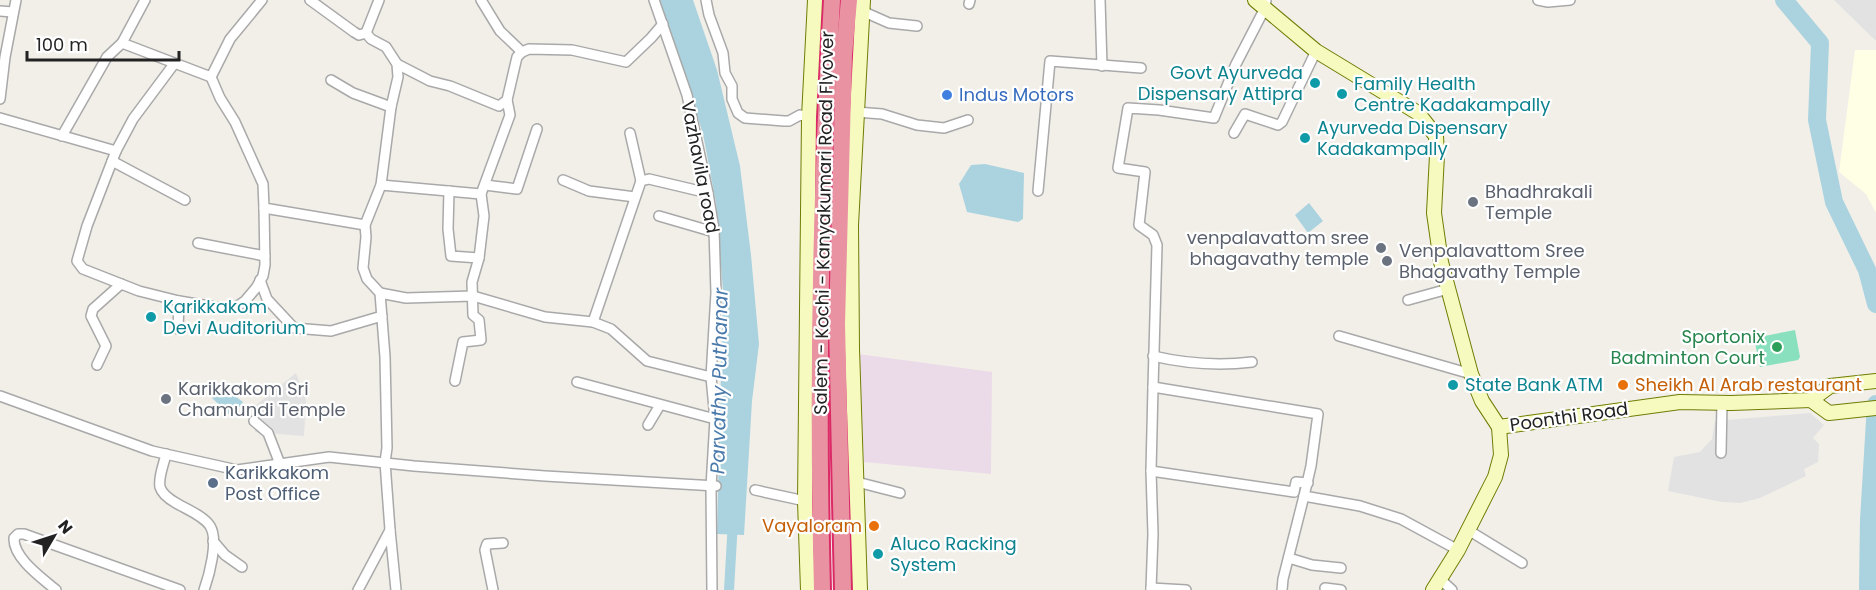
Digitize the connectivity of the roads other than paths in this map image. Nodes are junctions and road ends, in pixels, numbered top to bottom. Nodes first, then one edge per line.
1 (16, 0) edge
2 (145, 0) edge
3 (262, 0) edge
4 (310, 0) edge
5 (379, 0) edge
6 (481, 0) edge
7 (654, 0) edge
8 (706, 0) edge
9 (815, 0) edge
10 (832, 0) edge
11 (849, 0) edge
12 (1100, 0) edge
13 (1539, 0) edge
14 (1570, 0) edge
15 (1262, 3) edge
16 (863, 6) edge
17 (0, 11) edge
18 (13, 12) junction
19 (663, 24) junction
20 (917, 26) dead end
21 (366, 33) junction
22 (122, 43) junction
23 (1316, 51) junction
24 (522, 52) junction
25 (174, 64) junction
26 (397, 64) junction
27 (1102, 66) junction
28 (1141, 68) dead end
29 (211, 77) junction
30 (331, 80) dead end
31 (0, 99) edge
32 (507, 100) junction
33 (391, 107) junction
34 (856, 112) junction
35 (809, 117) junction
36 (0, 118) edge
37 (968, 120) dead end
38 (537, 129) dead end
39 (630, 133) dead end
40 (1234, 133) dead end
41 (62, 136) junction
42 (116, 151) junction
43 (112, 161) junction
44 (563, 180) dead end
45 (641, 182) junction
46 (381, 185) junction
47 (483, 190) junction
48 (449, 191) junction
49 (1038, 191) dead end
50 (708, 193) junction
51 (635, 197) junction
52 (185, 200) dead end
53 (264, 208) junction
54 (659, 216) dead end
55 (365, 225) junction
56 (714, 232) junction
57 (198, 243) dead end
58 (265, 256) junction
59 (479, 258) junction
60 (260, 280) junction
61 (121, 284) junction
62 (1448, 289) junction
63 (380, 293) junction
64 (473, 296) junction
65 (1408, 300) dead end
66 (178, 302) junction
67 (382, 316) junction
68 (592, 322) junction
69 (178, 329) dead end
70 (1339, 336) dead end
71 (1153, 356) junction
72 (1252, 362) dead end
73 (96, 365) dead end
74 (1472, 374) junction
75 (711, 377) junction
76 (455, 381) dead end
77 (577, 381) dead end
78 (1876, 381) edge
79 (1152, 387) junction
80 (0, 396) edge
81 (1811, 400) junction
82 (1722, 402) junction
83 (660, 405) junction
84 (1876, 408) edge
85 (715, 419) junction
86 (254, 421) dead end
87 (648, 425) dead end
88 (1498, 427) junction
89 (1721, 453) dead end
90 (166, 454) junction
91 (385, 462) junction
92 (280, 464) junction
93 (1151, 471) junction
94 (857, 482) junction
95 (1308, 483) junction
96 (713, 486) junction
97 (755, 490) dead end
98 (900, 493) dead end
99 (1304, 496) junction
100 (805, 501) junction
101 (390, 530) junction
102 (1468, 530) junction
103 (213, 541) junction
104 (503, 543) dead end
105 (1458, 550) junction
106 (1289, 558) junction
107 (1522, 563) dead end
108 (242, 567) dead end
109 (1341, 568) dead end
110 (1437, 585) edge
111 (1325, 588) dead end
112 (1150, 589) edge
113 (56, 590) edge
114 (180, 590) edge
115 (204, 590) edge
116 (358, 590) edge
117 (396, 590) edge
118 (493, 590) edge
119 (712, 590) edge
120 (808, 590) edge
121 (822, 590) edge
122 (843, 590) edge
123 (860, 590) edge
124 (1185, 590) edge
125 (1282, 590) edge
126 (1341, 590) edge
127 (1452, 590) edge

1 - 18 street
2 - 22 street
3 - 29 street
4 - 21 street
5 - 21 street
6 - 24 street
7 - 19 street, Vazhavila road
8 - 35 street
9 - 35 street
10 - 121 highway, Salem - Kochi - Kanyakumari Road Flyover
11 - 122 highway, Salem - Kochi - Kanyakumari Road Flyover
12 - 27 street
13 - 14 street
15 - 23 street, Poonthi Road
15 - 71 street
16 - 20 street
16 - 34 street
17 - 18 street
18 - 31 street
19 - 24 street
19 - 50 street, Vazhavila road
21 - 26 street
22 - 25 street
22 - 41 street
23 - 40 street
23 - 62 street, Poonthi Road
24 - 32 street
25 - 29 street
25 - 42 street
26 - 32 street
26 - 33 street
27 - 28 street
27 - 49 street
29 - 53 street
30 - 33 street
32 - 47 street
33 - 46 street
34 - 37 street
34 - 94 street
35 - 100 street
36 - 41 street
38 - 47 street
39 - 45 street
41 - 42 street
42 - 43 street
43 - 52 street
43 - 61 street
44 - 51 street
45 - 50 street
45 - 51 street
46 - 48 street
46 - 55 street
47 - 48 street
47 - 59 street
48 - 59 street
50 - 56 street, Vazhavila road
51 - 68 street
53 - 55 street
53 - 58 street
54 - 56 street
55 - 63 street
56 - 75 street, Vazhavila road
57 - 58 street
58 - 60 street
59 - 64 street
60 - 66 street
60 - 67 street
61 - 66 street
61 - 73 street
62 - 65 street
62 - 74 street, Poonthi Road
63 - 64 street
63 - 67 street
64 - 68 street
64 - 76 street
66 - 69 street
67 - 91 street
68 - 75 street
70 - 74 street
71 - 72 street
71 - 79 street
74 - 88 street, Poonthi Road
75 - 85 street, Vazhavila road
77 - 83 street
78 - 81 street, Poonthi Road
79 - 93 street
79 - 95 street
80 - 90 street
81 - 82 street, Poonthi Road
81 - 84 street
82 - 88 street, Poonthi Road
82 - 89 street
83 - 85 street
83 - 87 street
85 - 96 street, Vazhavila road
86 - 92 street
88 - 102 street
90 - 92 street
90 - 103 street
91 - 92 street
91 - 96 street
91 - 101 street
93 - 95 street
93 - 112 street
94 - 98 street
94 - 123 street
95 - 99 street
96 - 119 street, Vazhavila road
97 - 100 street
99 - 105 street
99 - 106 street
100 - 120 street
101 - 116 street
101 - 117 street
102 - 105 street
102 - 107 street
103 - 108 street
103 - 115 street
104 - 118 street
105 - 110 street
106 - 109 street
106 - 125 street
110 - 127 street
111 - 126 street
112 - 124 street
113 - 114 street

